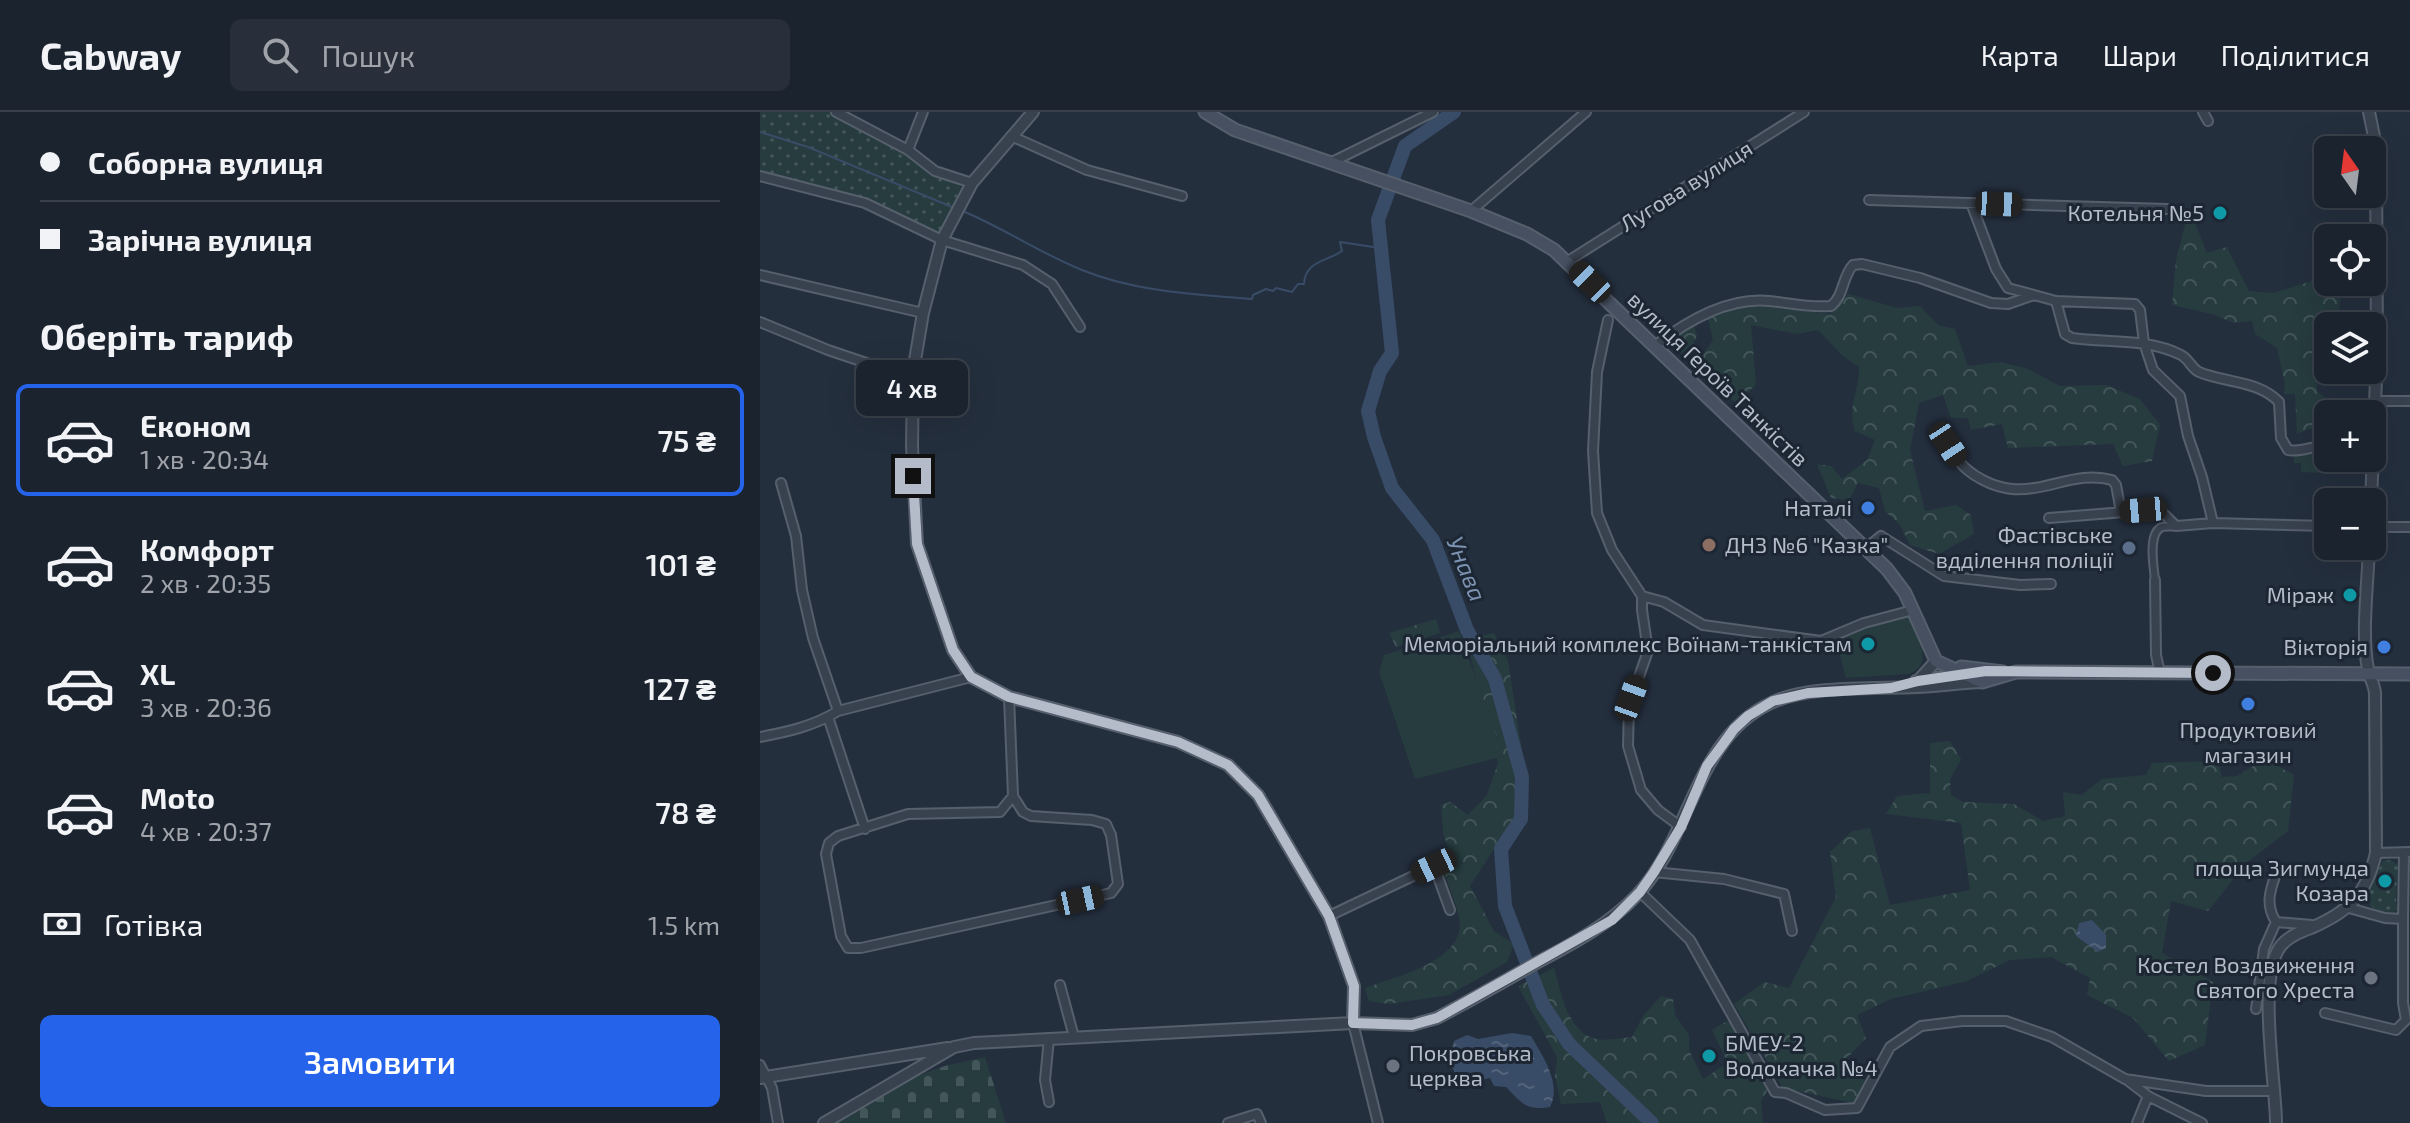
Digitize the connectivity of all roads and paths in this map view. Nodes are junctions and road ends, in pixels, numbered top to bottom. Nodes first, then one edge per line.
1 (836, 112) edge
2 (923, 112) edge
3 (1033, 112) edge
4 (1205, 112) edge
5 (1433, 112) edge
6 (1586, 112) edge
7 (1804, 112) edge
8 (2369, 112) edge
9 (1011, 136) junction
10 (908, 150) junction
11 (1336, 165) junction
12 (760, 176) edge
13 (972, 183) junction
14 (1182, 196) dead end
15 (1869, 200) dead end
16 (1971, 203) junction
17 (2167, 209) dead end
18 (1471, 211) junction
19 (942, 240) junction
20 (1568, 261) junction
21 (760, 275) edge
22 (2034, 295) junction
23 (2056, 301) junction
24 (923, 313) junction
25 (1608, 320) dead end
26 (760, 322) edge
27 (1080, 327) dead end
28 (2144, 343) junction
29 (1656, 345) junction
30 (913, 372) junction
31 (2376, 400) edge
32 (2386, 401) edge
33 (2410, 401) edge
34 (1941, 442) dead end
35 (2314, 445) edge
36 (781, 483) dead end
37 (2121, 512) junction
38 (2049, 518) dead end
39 (2213, 523) junction
40 (2176, 526) junction
41 (2314, 526) edge
42 (2386, 527) edge
43 (2410, 527) edge
44 (1866, 548) junction
45 (2369, 560) edge
46 (2155, 580) joint
47 (2051, 584) dead end
48 (1642, 596) junction
49 (1913, 610) junction
50 (1932, 648) junction
51 (1936, 661) junction
52 (1963, 672) junction
53 (2160, 673) junction
54 (2368, 674) junction
55 (2410, 674) edge
56 (1984, 676) junction
57 (971, 677) junction
58 (1918, 681) junction
59 (1895, 688) junction
60 (1009, 697) junction
61 (838, 711) junction
62 (828, 717) junction
63 (760, 737) edge
64 (1013, 796) junction
65 (1681, 827) junction
66 (865, 829) junction
67 (2376, 853) junction
68 (2407, 853) edge
69 (2278, 868) dead end
70 (1654, 872) junction
71 (1640, 892) junction
72 (2349, 908) junction
73 (1450, 910) dead end
74 (1329, 916) junction
75 (2403, 919) junction
76 (2276, 922) junction
77 (2316, 925) junction
78 (1792, 931) dead end
79 (1060, 985) dead end
80 (2256, 1009) dead end
81 (2325, 1013) dead end
82 (1353, 1023) junction
83 (1074, 1037) junction
84 (1049, 1038) junction
85 (954, 1047) junction
86 (760, 1065) edge
87 (763, 1078) edge
88 (2125, 1079) junction
89 (2273, 1091) junction
90 (2148, 1096) junction
91 (1049, 1102) dead end
92 (778, 1123) edge
93 (824, 1123) edge
94 (1228, 1123) edge
95 (1261, 1123) edge
96 (1378, 1123) edge
97 (2137, 1123) edge
98 (2202, 1123) edge
99 (2279, 1123) edge

1 - 10 street
2 - 10 street
3 - 9 street
4 - 11 main road, вулиця Героїв Танкістів
5 - 11 street
6 - 18 street
7 - 20 street, Лугова вулиця
8 - 31 street
9 - 13 street
9 - 14 street
10 - 13 street
11 - 18 main road, вулиця Героїв Танкістів
12 - 19 street
13 - 19 street
15 - 16 street
16 - 17 street
16 - 22 street
18 - 20 main road, вулиця Героїв Танкістів
19 - 24 street
19 - 27 street
20 - 29 main road, вулиця Героїв Танкістів
21 - 24 street
22 - 23 street
22 - 29 street
23 - 28 street
23 - 28 street
24 - 30 street
25 - 48 street
26 - 30 street
28 - 35 street
28 - 39 street
29 - 44 main road, вулиця Героїв Танкістів
30 - 57 street
32 - 33 street
34 - 37 street
36 - 61 street
37 - 38 street
37 - 40 street
39 - 40 street
39 - 41 street
40 - 46 street
42 - 43 street
44 - 47 street
44 - 49 main road, вулиця Героїв Танкістів
45 - 54 street
46 - 53 street
48 - 49 street
48 - 65 street
49 - 50 main road, вулиця Героїв Танкістів
50 - 51 main road, вулиця Героїв Танкістів
50 - 52 main road, вулиця Героїв Танкістів
51 - 52 main road, вулиця Героїв Танкістів
51 - 58 street
52 - 56 main road, вулиця Героїв Танкістів
52 - 58 street
52 - 59 street
53 - 54 main road
53 - 56 main road
54 - 55 main road
54 - 67 street
56 - 59 street
57 - 60 street
57 - 61 street
58 - 59 street
59 - 65 street
60 - 64 street
60 - 74 street
61 - 62 street
62 - 63 street
62 - 66 street
64 - 66 street
64 - 66 street
65 - 70 street
67 - 68 street
67 - 72 street
68 - 75 street
69 - 76 street
70 - 71 street
70 - 78 street
71 - 82 street
71 - 88 street
72 - 75 street
72 - 77 street
73 - 74 street
74 - 82 street
75 - 81 street
76 - 77 street
76 - 80 street
77 - 89 street
79 - 83 street
82 - 83 street
82 - 96 street
83 - 84 street
84 - 85 street
84 - 91 street
85 - 87 street
85 - 93 street
86 - 87 street
87 - 92 street
88 - 89 street
88 - 90 street
89 - 99 street
90 - 97 street
90 - 98 street
94 - 95 street

